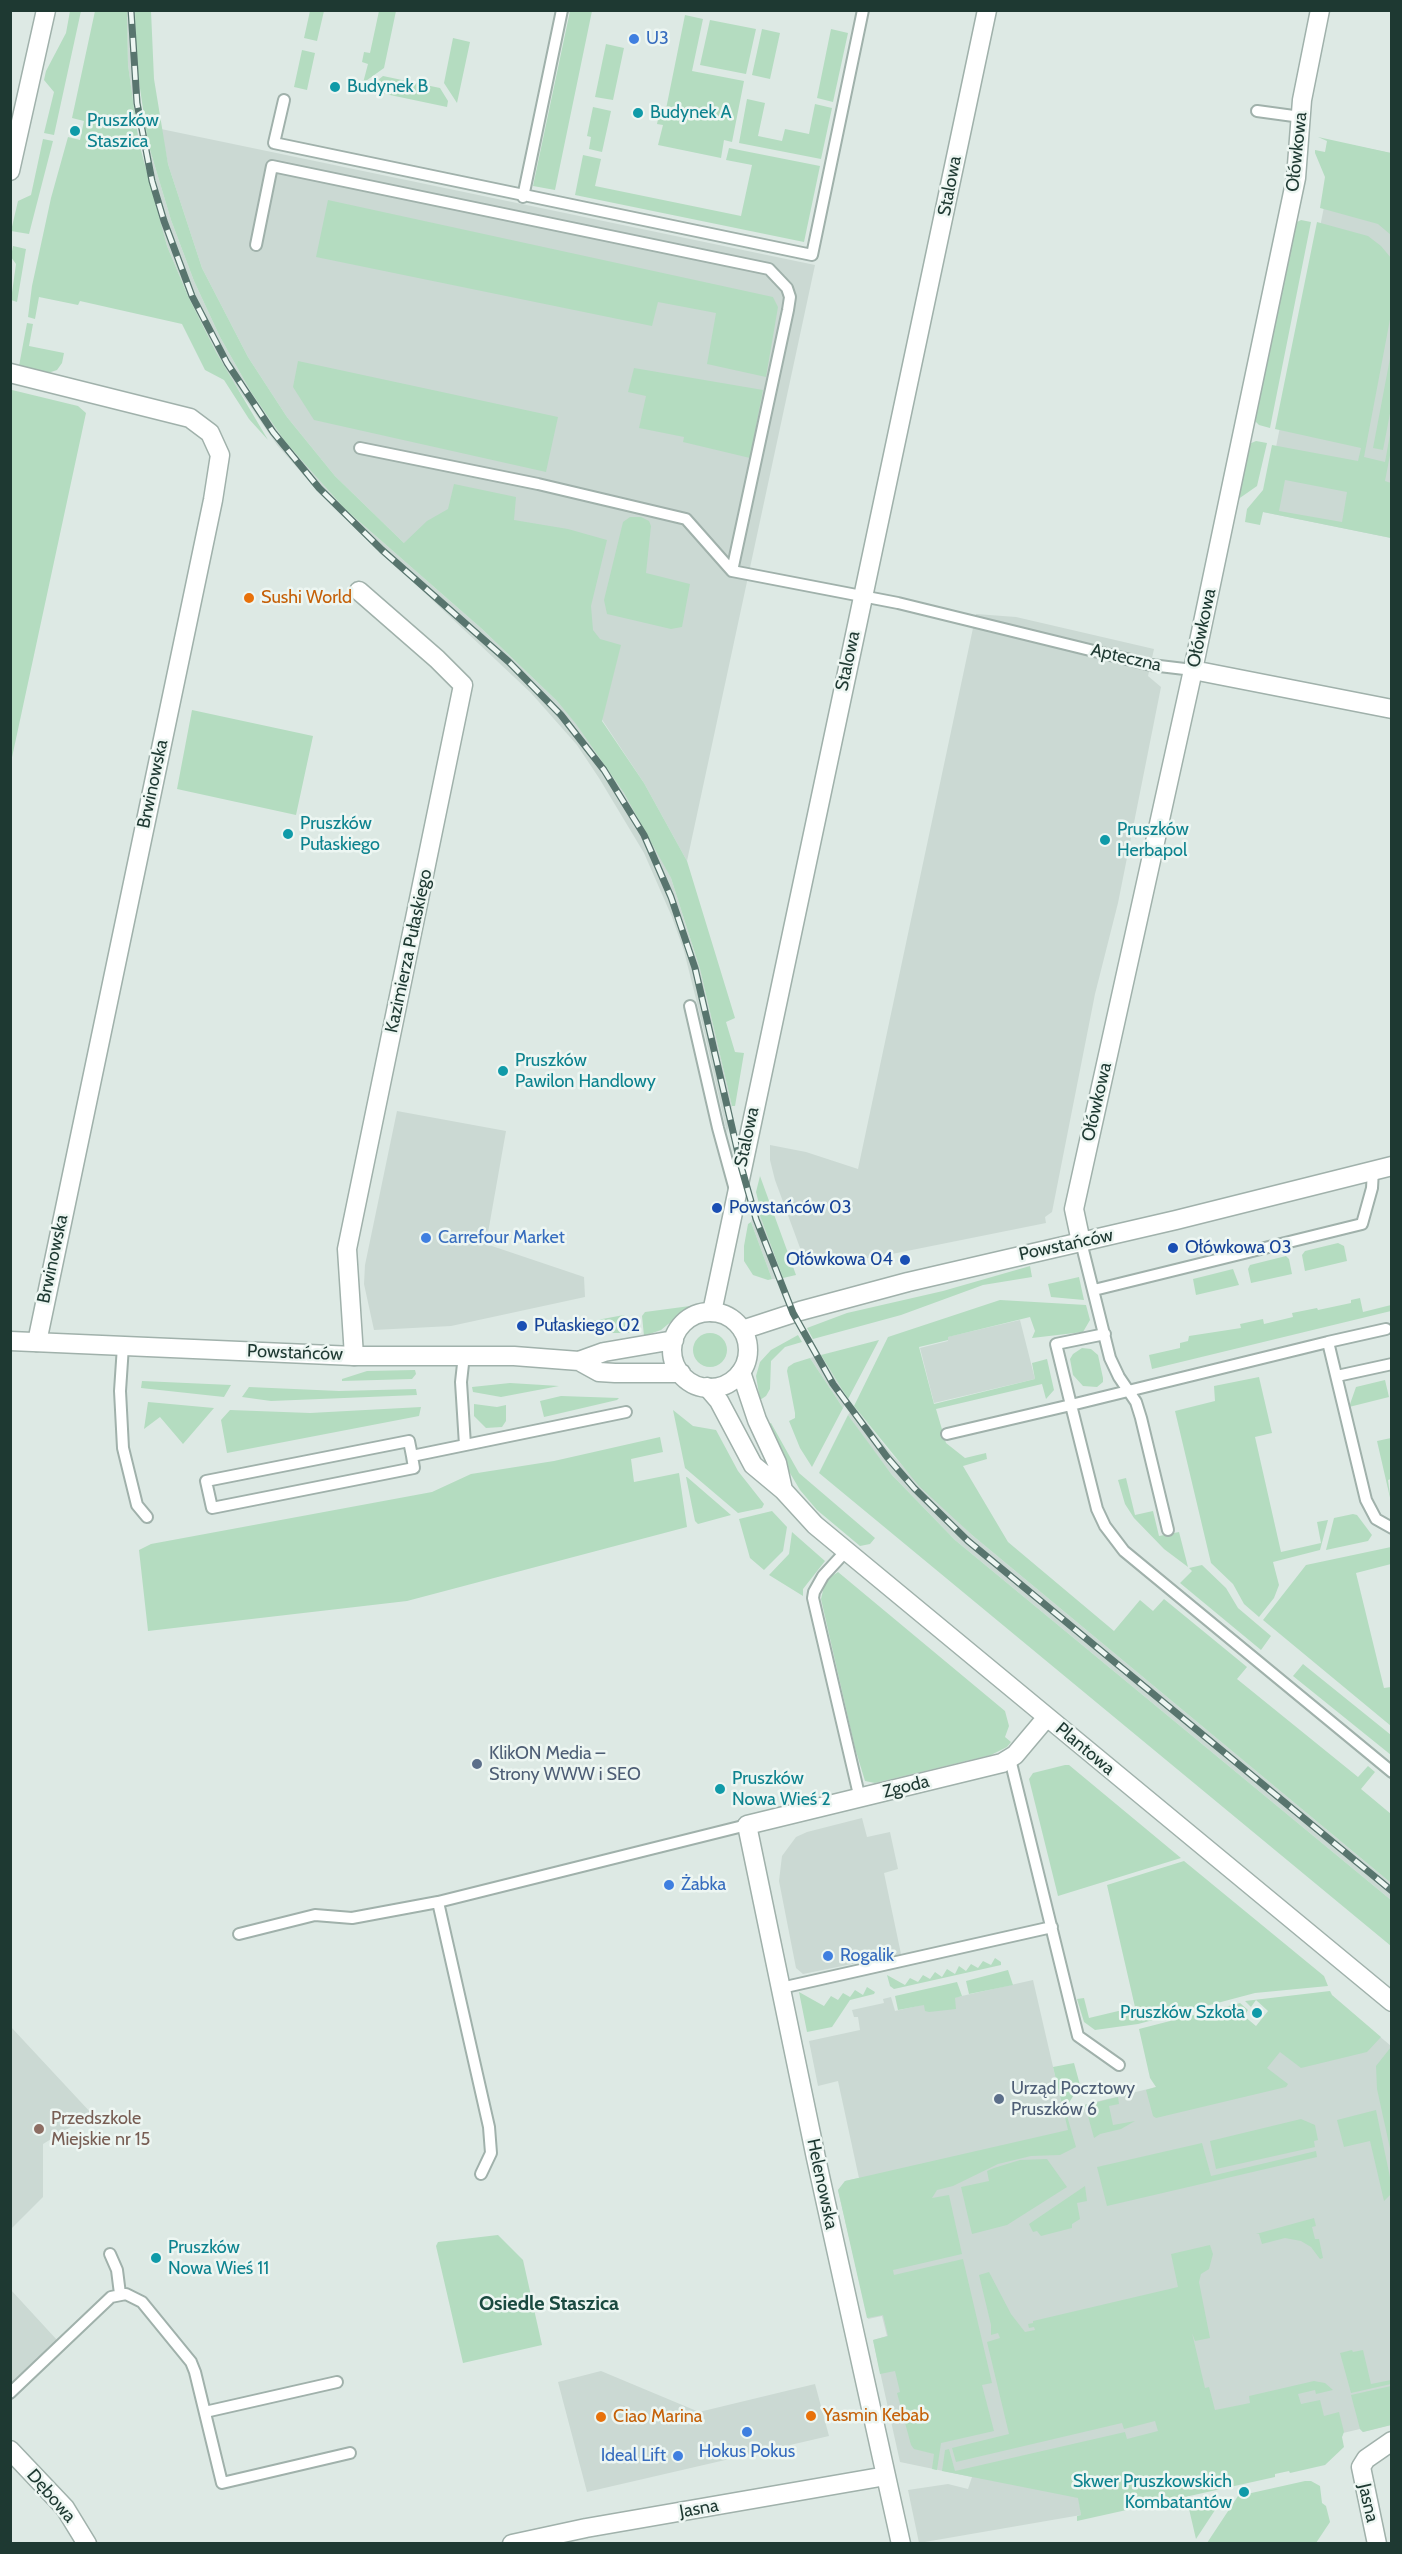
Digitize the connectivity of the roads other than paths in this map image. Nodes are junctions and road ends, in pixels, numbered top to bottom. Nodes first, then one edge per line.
1 (46, 10) edge
2 (562, 10) edge
3 (863, 10) edge
4 (987, 10) edge
5 (1320, 10) edge
6 (284, 100) dead end
7 (1257, 111) dead end
8 (1301, 117) junction
9 (10, 171) edge
10 (523, 197) junction
11 (256, 245) dead end
12 (10, 373) edge
13 (360, 448) dead end
14 (732, 571) junction
15 (359, 591) dead end
16 (862, 596) junction
17 (1193, 670) junction
18 (1392, 709) edge
19 (690, 1006) dead end
20 (1392, 1166) edge
21 (1373, 1170) junction
22 (736, 1191) junction
23 (1081, 1242) junction
24 (1094, 1290) junction
25 (711, 1312) junction
26 (1386, 1329) dead end
27 (742, 1330) junction
28 (1105, 1334) junction
29 (674, 1340) junction
30 (10, 1341) edge
31 (37, 1342) junction
32 (1328, 1342) junction
33 (123, 1346) junction
34 (354, 1356) junction
35 (464, 1356) junction
36 (579, 1361) junction
37 (1392, 1364) edge
38 (741, 1372) junction
39 (681, 1373) junction
40 (1337, 1376) junction
41 (707, 1387) junction
42 (1128, 1389) junction
43 (1071, 1405) junction
44 (626, 1412) dead end
45 (947, 1434) dead end
46 (465, 1444) junction
47 (412, 1456) junction
48 (783, 1490) junction
49 (147, 1517) dead end
50 (1392, 1528) edge
51 (1168, 1530) dead end
52 (846, 1551) junction
53 (1047, 1718) junction
54 (1010, 1759) junction
55 (1392, 1772) edge
56 (860, 1798) junction
57 (747, 1825) junction
58 (438, 1902) junction
59 (1052, 1927) junction
60 (239, 1934) dead end
61 (781, 1988) junction
62 (1392, 2002) edge
63 (1119, 2065) dead end
64 (482, 2174) dead end
65 (110, 2254) dead end
66 (120, 2294) junction
67 (337, 2382) dead end
68 (10, 2393) edge
69 (205, 2412) junction
70 (1392, 2441) edge
71 (10, 2450) edge
72 (350, 2453) dead end
73 (886, 2476) junction
74 (87, 2544) edge
75 (512, 2544) edge
76 (901, 2544) edge
77 (1377, 2544) edge

1 - 9 street
2 - 10 lane
3 - 10 lane
4 - 16 street, Stalowa
5 - 8 street, Ołówkowa
6 - 10 lane
7 - 8 lane
8 - 17 street, Ołówkowa
11 - 14 lane
12 - 31 street, Brwinowska
13 - 14 lane
14 - 16 lane, Apteczna
15 - 34 street, Kazimierza Pułaskiego
16 - 17 lane, Apteczna
16 - 22 street, Stalowa
17 - 18 street, Apteczna
17 - 23 street, Ołówkowa
19 - 22 lane
20 - 21 street, Powstańców
21 - 23 street, Powstańców
21 - 24 lane
22 - 25 street, Stalowa
23 - 24 lane
23 - 27 street, Powstańców
24 - 28 lane
25 - 27 street
25 - 29 street
26 - 32 lane
27 - 38 street
28 - 42 lane
28 - 43 lane
29 - 36 street, Powstańców
29 - 39 street
30 - 31 street, Powstańców
31 - 33 street, Powstańców
32 - 40 lane
32 - 42 lane
33 - 34 street, Powstańców
33 - 49 lane
34 - 35 street, Powstańców
35 - 36 street, Powstańców
35 - 46 lane
36 - 39 street, Powstańców
37 - 40 lane
38 - 41 street
38 - 48 street, Plantowa
39 - 41 street
40 - 50 lane
41 - 48 street, Plantowa
42 - 43 lane
42 - 51 lane
43 - 45 lane
43 - 55 lane
44 - 46 lane
46 - 47 lane
47 - 47 lane
48 - 52 street, Plantowa
52 - 53 street, Plantowa
52 - 56 lane
53 - 54 street
53 - 62 street, Plantowa
54 - 56 street, Zgoda
54 - 59 lane
56 - 57 street, Zgoda
57 - 58 lane
57 - 61 street, Helenowska
58 - 60 lane
58 - 64 lane
59 - 61 lane
59 - 63 lane
61 - 73 street, Helenowska
65 - 66 lane
66 - 68 lane
66 - 69 lane
67 - 69 lane
69 - 72 lane
70 - 77 street, Jasna
71 - 74 street, Dębowa
73 - 75 street, Jasna
73 - 76 street, Helenowska

